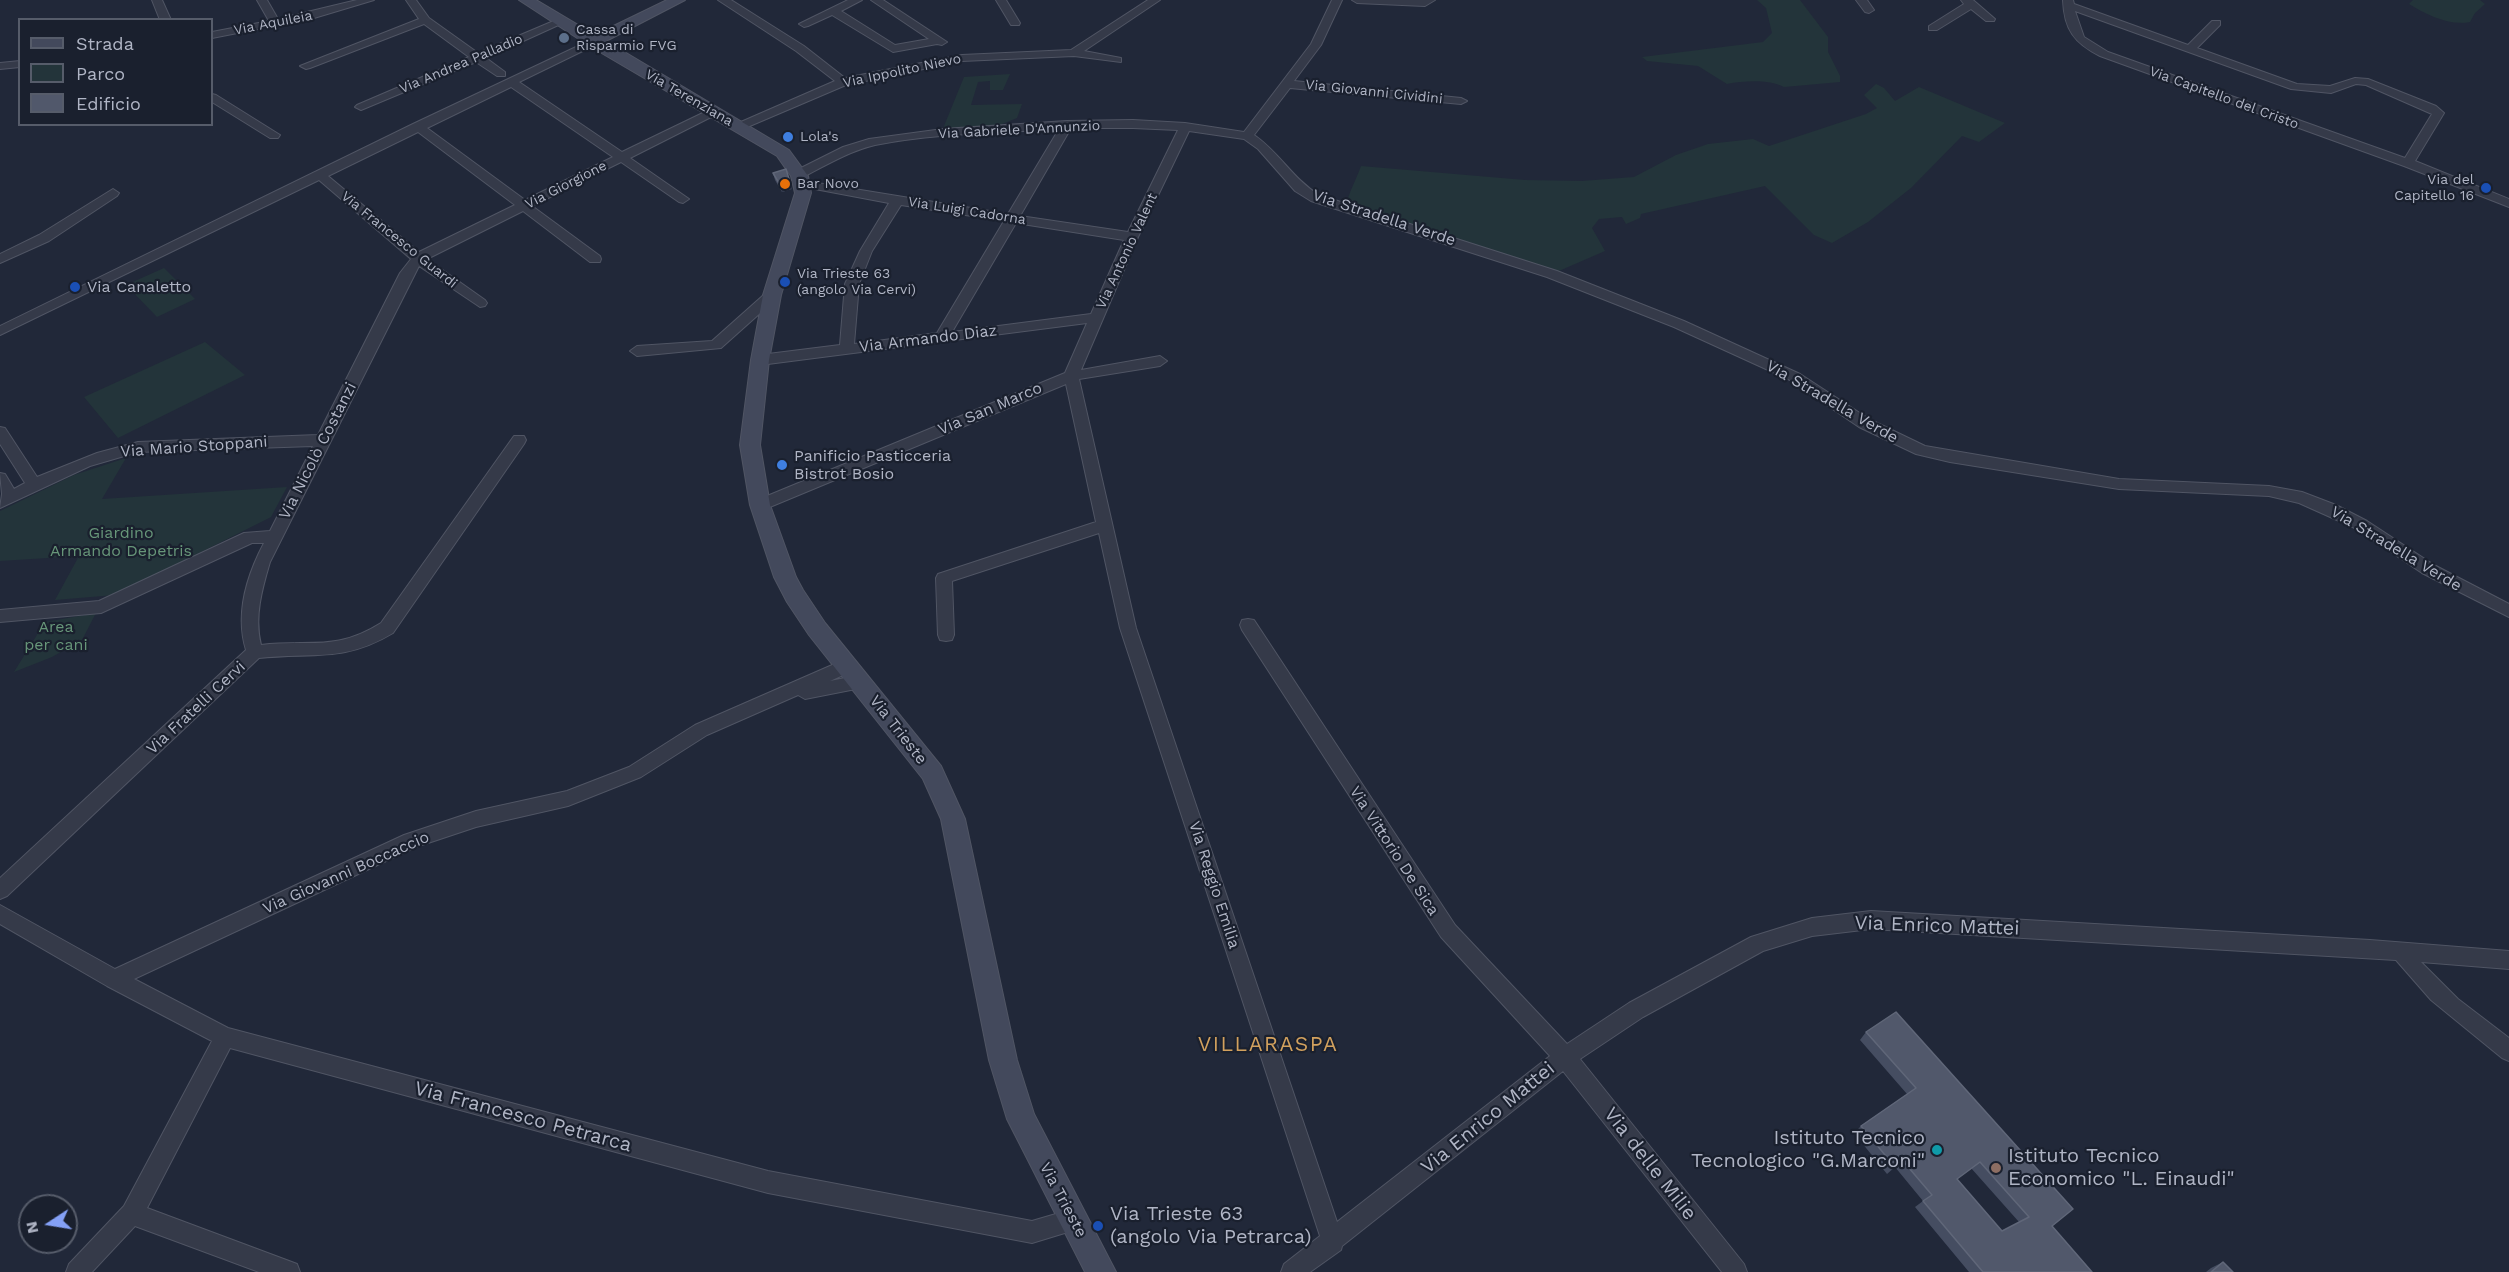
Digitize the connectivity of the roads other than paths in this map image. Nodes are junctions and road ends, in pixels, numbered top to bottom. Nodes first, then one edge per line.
1 (157, 0) edge
2 (262, 0) edge
3 (369, 0) edge
4 (411, 0) edge
5 (525, 0) edge
6 (678, 0) edge
7 (723, 0) edge
8 (857, 0) edge
9 (1001, 0) edge
10 (1337, 0) edge
11 (1357, 0) edge
12 (1430, 0) edge
13 (1861, 0) edge
14 (879, 1) edge
15 (1151, 1) edge
16 (1968, 2) edge
17 (2068, 2) edge
18 (1869, 10) dead end
19 (833, 11) junction
20 (165, 18) edge
21 (1990, 19) dead end
22 (425, 20) junction
23 (275, 22) junction
24 (560, 22) junction
25 (1015, 23) dead end
26 (2216, 23) dead end
27 (804, 24) dead end
28 (1933, 28) dead end
29 (213, 35) edge
30 (939, 40) junction
31 (593, 42) junction
32 (2190, 49) junction
33 (1074, 53) junction
34 (477, 57) junction
35 (962, 58) junction
36 (1117, 60) dead end
37 (18, 64) edge
38 (0, 66) edge
39 (306, 66) dead end
40 (505, 77) junction
41 (843, 82) junction
42 (1288, 84) junction
43 (213, 98) edge
44 (1461, 100) dead end
45 (361, 107) dead end
46 (713, 112) junction
47 (1068, 125) junction
48 (417, 126) junction
49 (738, 127) junction
50 (1185, 127) junction
51 (274, 135) dead end
52 (1247, 136) junction
53 (620, 158) junction
54 (2408, 163) junction
55 (320, 174) junction
56 (802, 184) junction
57 (113, 193) dead end
58 (683, 199) dead end
59 (897, 201) junction
60 (2509, 203) edge
61 (523, 207) junction
62 (1012, 219) junction
63 (1132, 237) junction
64 (418, 258) junction
65 (0, 259) edge
66 (595, 259) dead end
67 (772, 295) junction
68 (480, 303) dead end
69 (1096, 318) junction
70 (0, 331) edge
71 (942, 337) junction
72 (847, 349) junction
73 (637, 351) dead end
74 (760, 360) junction
75 (1160, 361) dead end
76 (1071, 376) junction
77 (0, 432) edge
78 (323, 440) junction
79 (519, 440) dead end
80 (0, 478) edge
81 (35, 486) junction
82 (5, 500) edge
83 (760, 505) junction
84 (1104, 525) junction
85 (274, 537) junction
86 (2509, 611) edge
87 (0, 616) edge
88 (1248, 626) dead end
89 (946, 635) dead end
90 (255, 652) junction
91 (853, 674) junction
92 (0, 890) edge
93 (0, 914) edge
94 (2402, 952) junction
95 (2509, 960) edge
96 (114, 979) junction
97 (225, 1038) junction
98 (2509, 1051) edge
99 (1565, 1057) junction
100 (132, 1214) junction
101 (1074, 1220) junction
102 (1333, 1242) junction
103 (76, 1272) edge
104 (289, 1272) edge
105 (1101, 1272) edge
106 (1292, 1272) edge
107 (1736, 1272) edge

1 - 20 street
2 - 23 street
3 - 23 street, Via Aquileia
4 - 22 street
5 - 24 street, Via Terenziana
6 - 31 street
7 - 41 street
8 - 19 street
9 - 25 street
10 - 42 street
11 - 12 street
13 - 18 street
14 - 30 street
15 - 33 street
16 - 21 street
16 - 28 street
17 - 32 street, Via Capitello del Cristo
17 - 54 street, Via Capitello del Cristo
19 - 27 street
19 - 30 street
22 - 34 street
22 - 39 street
23 - 29 street, Via Aquileia
24 - 31 street, Via Terenziana
24 - 34 street, Via Andrea Palladio
26 - 32 street
30 - 35 street
31 - 40 street
31 - 46 street, Via Terenziana
32 - 54 street, Via Capitello del Cristo
33 - 35 street, Via Ippolito Nievo
33 - 36 street, Via Ippolito Nievo
34 - 40 street
34 - 45 street, Via Andrea Palladio
35 - 41 street, Via Ippolito Nievo
37 - 38 street
40 - 48 street
40 - 53 street
41 - 49 street, Via Ippolito Nievo
42 - 44 street, Via Giovanni Cividini
42 - 52 street
43 - 51 street
46 - 49 street, Via Terenziana
46 - 53 street, Via Giorgione
47 - 50 street, Via Gabriele D'Annunzio
47 - 56 street, Via Gabriele D'Annunzio
47 - 62 street
48 - 55 street
48 - 61 street
49 - 56 street, Via Terenziana
50 - 52 street, Via Gabriele D'Annunzio
50 - 63 street, Via Antonio Valent
52 - 86 street, Via Stradella Verde
53 - 58 street
53 - 61 street, Via Giorgione
54 - 60 street, Via Capitello del Cristo
55 - 64 street, Via Francesco Guardi
55 - 70 street
56 - 59 street, Via Luigi Cadorna
56 - 67 street, Via Trieste
57 - 65 street
59 - 62 street, Via Luigi Cadorna
59 - 72 street
61 - 64 street, Via Giorgione
61 - 66 street
62 - 63 street, Via Luigi Cadorna
62 - 71 street
63 - 69 street, Via Antonio Valent
64 - 68 street, Via Francesco Guardi
64 - 78 street, Via Nicolò Costanzi
67 - 73 street
67 - 74 street, Via Trieste
69 - 71 street, Via Armando Diaz
69 - 76 street, Via Antonio Valent
71 - 72 street, Via Armando Diaz
72 - 74 street, Via Armando Diaz
74 - 83 street, Via Trieste
75 - 76 street, Via San Marco
76 - 83 street, Via San Marco
76 - 84 street, Via Reggio Emilia
77 - 81 street
78 - 81 street, Via Mario Stoppani
78 - 85 street, Via Nicolò Costanzi
79 - 90 street, Via Fratelli Cervi
80 - 82 street, Via Mario Stoppani
81 - 82 street, Via Mario Stoppani
83 - 91 street, Via Trieste
84 - 89 street
84 - 102 street, Via Reggio Emilia
85 - 87 street
85 - 90 street, Via Nicolò Costanzi
88 - 99 street, Via Vittorio De Sica
90 - 92 street, Via Fratelli Cervi
91 - 96 street, Via Giovanni Boccaccio
91 - 101 street, Via Trieste
93 - 96 street, Via Francesco Petrarca
94 - 95 street, Via Enrico Mattei
94 - 98 street
94 - 99 street, Via Enrico Mattei
96 - 97 street, Via Francesco Petrarca
97 - 100 street
97 - 101 street, Via Francesco Petrarca
99 - 102 street, Via Enrico Mattei
99 - 107 street, Via delle Milie
100 - 103 street
100 - 104 street
101 - 105 street, Via Trieste
102 - 106 street, Via Enrico Mattei

